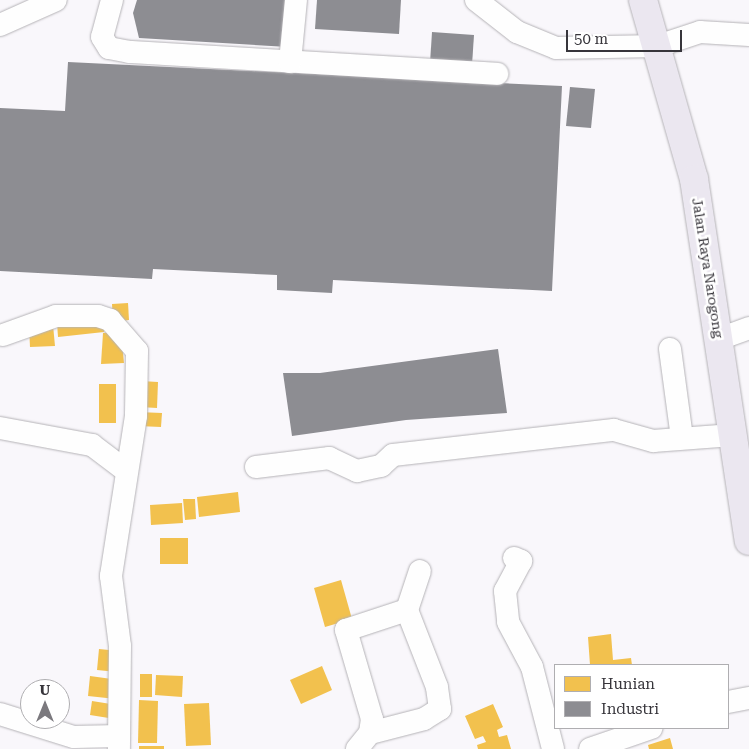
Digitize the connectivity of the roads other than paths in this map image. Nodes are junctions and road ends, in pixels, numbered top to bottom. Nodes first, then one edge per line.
1 (56, 0) edge
2 (112, 0) edge
3 (296, 0) edge
4 (476, 0) edge
5 (642, 0) edge
6 (28, 5) edge
7 (0, 25) edge
8 (749, 35) edge
9 (658, 46) junction
10 (290, 62) junction
11 (497, 74) dead end
12 (749, 328) edge
13 (3, 336) dead end
14 (719, 339) junction
15 (670, 349) dead end
16 (0, 428) edge
17 (732, 435) junction
18 (682, 438) junction
19 (256, 467) dead end
20 (125, 470) junction
21 (745, 492) edge
22 (749, 541) edge
23 (514, 558) dead end
24 (420, 571) dead end
25 (407, 610) junction
26 (749, 698) edge
27 (729, 702) edge
28 (0, 714) edge
29 (648, 729) edge
30 (363, 741) edge
31 (119, 743) edge
32 (553, 749) edge
33 (590, 749) edge

1 - 6 street
2 - 10 street
3 - 10 street
4 - 9 street
5 - 9 main road, Jalan Raya Narogong
6 - 7 street
8 - 9 street
9 - 14 main road, Jalan Raya Narogong
10 - 11 street
12 - 14 street
13 - 20 street
14 - 17 main road, Jalan Raya Narogong
15 - 18 street
16 - 20 street
17 - 18 street
17 - 21 main road, Jalan Raya Narogong
18 - 19 street
20 - 31 street
21 - 22 main road, Jalan Raya Narogong
23 - 32 street
24 - 25 street
25 - 30 street
25 - 30 street
26 - 27 street
28 - 31 street
29 - 33 street

